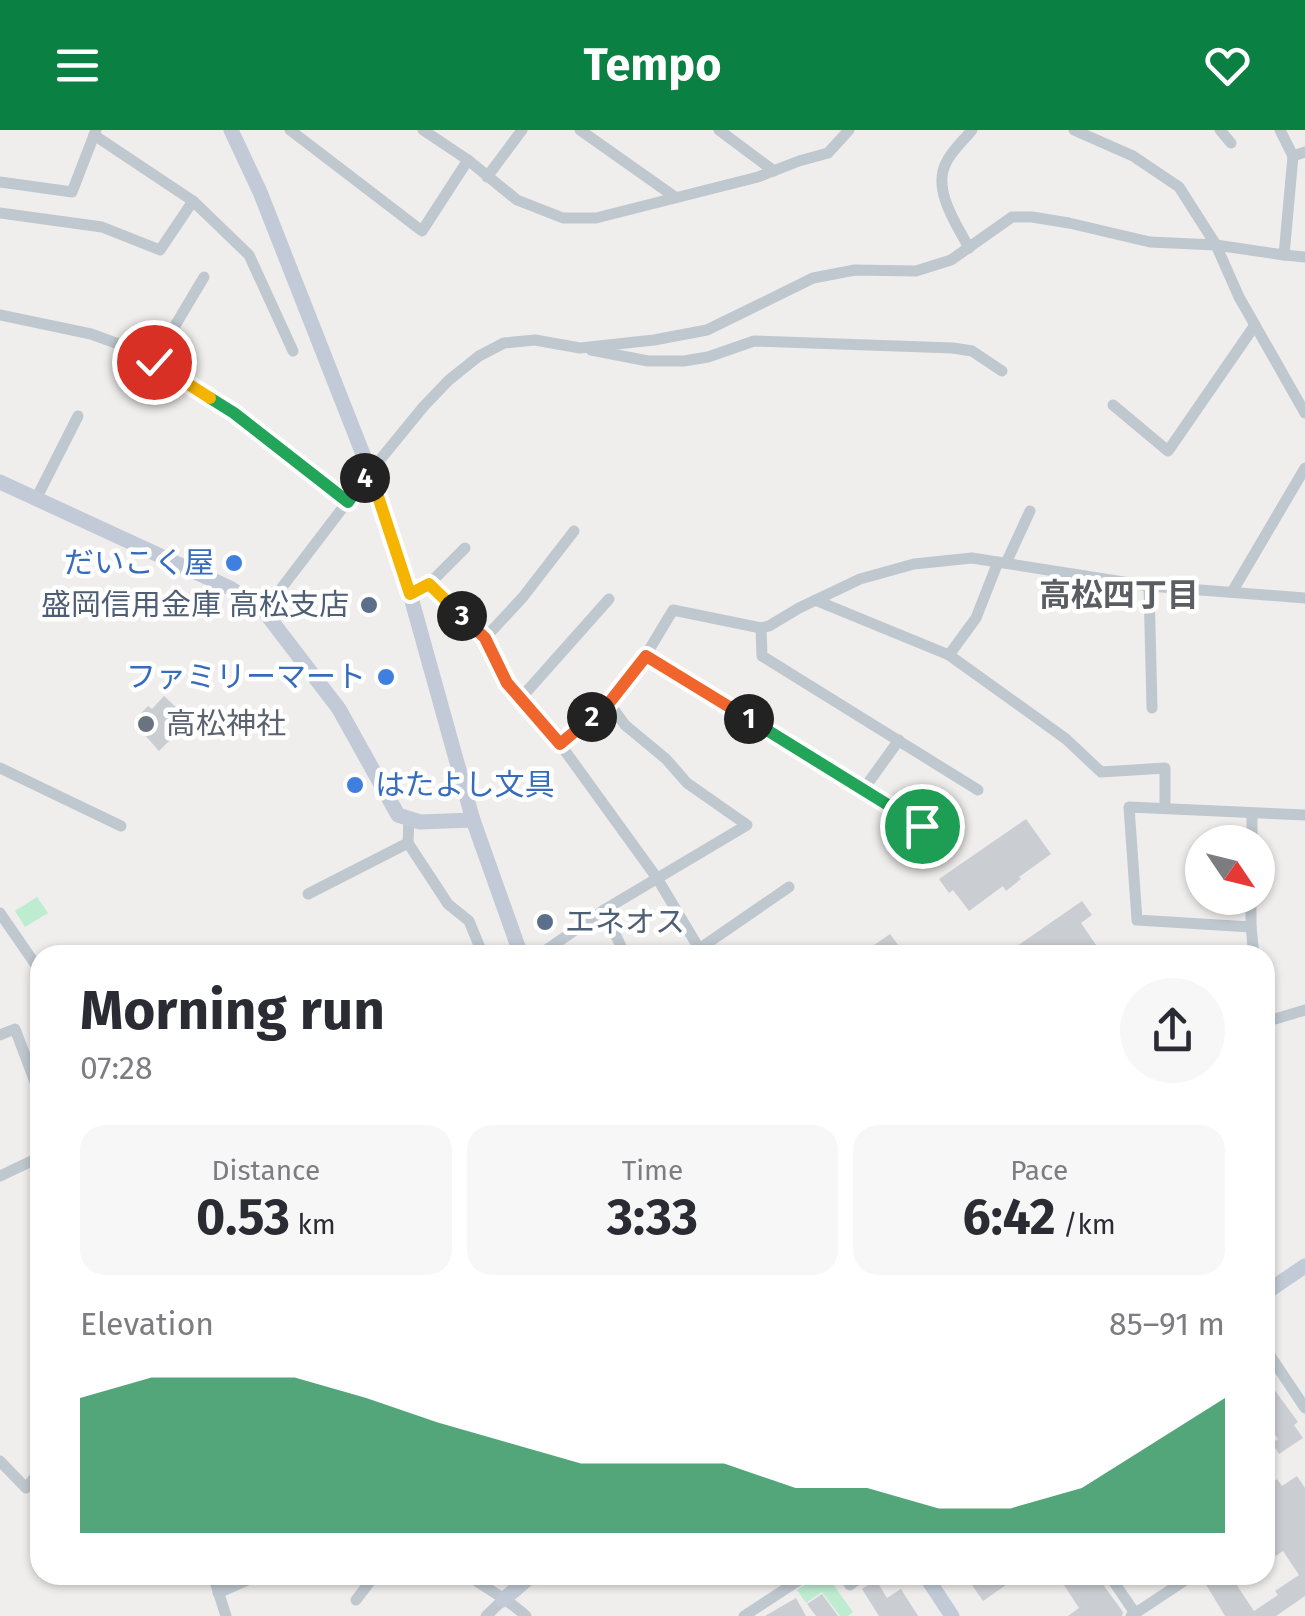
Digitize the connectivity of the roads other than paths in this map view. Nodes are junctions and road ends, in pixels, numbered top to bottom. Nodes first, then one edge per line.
1 (232, 130) edge
2 (290, 130) edge
3 (423, 130) edge
4 (522, 130) edge
5 (580, 130) edge
6 (719, 130) edge
7 (849, 130) edge
8 (972, 130) edge
9 (1074, 130) edge
10 (1220, 130) edge
11 (1280, 130) edge
12 (95, 133) edge
13 (1231, 143) dead end
14 (1299, 154) edge
15 (468, 160) junction
16 (774, 171) junction
17 (486, 177) junction
18 (0, 182) edge
19 (674, 197) junction
20 (193, 201) junction
21 (0, 213) edge
22 (1216, 245) junction
23 (970, 248) junction
24 (1284, 254) junction
25 (1305, 257) edge
26 (204, 277) dead end
27 (0, 314) edge
28 (1255, 325) junction
29 (580, 348) junction
30 (294, 350) dead end
31 (154, 362) junction
32 (1002, 371) dead end
33 (1113, 406) dead end
34 (1305, 413) edge
35 (78, 416) dead end
36 (1305, 468) edge
37 (370, 472) junction
38 (1, 486) edge
39 (36, 500) junction
40 (348, 502) junction
41 (1030, 511) dead end
42 (574, 531) dead end
43 (465, 548) dead end
44 (1002, 563) junction
45 (429, 584) junction
46 (1149, 586) junction
47 (1232, 592) junction
48 (410, 594) junction
49 (609, 598) dead end
50 (1305, 598) edge
51 (815, 600) junction
52 (264, 611) junction
53 (761, 628) junction
54 (485, 638) junction
55 (949, 655) junction
56 (646, 656) junction
57 (521, 698) junction
58 (609, 703) junction
59 (1152, 708) dead end
60 (898, 740) junction
61 (560, 744) junction
62 (0, 768) edge
63 (863, 790) junction
64 (978, 790) dead end
65 (1165, 808) junction
66 (1252, 813) junction
67 (1305, 816) edge
68 (409, 818) junction
69 (473, 820) junction
70 (1252, 825) edge
71 (120, 826) dead end
72 (922, 826) dead end
73 (408, 843) junction
74 (657, 878) junction
75 (790, 888) dead end
76 (308, 894) dead end
77 (604, 910) junction
78 (0, 913) edge
79 (1252, 915) edge
80 (1252, 927) junction
81 (479, 945) edge
82 (517, 945) edge
83 (553, 945) edge
84 (620, 945) edge
85 (697, 945) edge
86 (711, 945) edge
87 (1253, 945) edge
88 (30, 956) edge
89 (1305, 1010) edge
90 (1275, 1019) edge
91 (0, 1035) edge
92 (30, 1068) edge
93 (30, 1162) edge
94 (0, 1176) edge
95 (1305, 1266) edge
96 (1275, 1287) edge
97 (1275, 1363) edge
98 (1305, 1408) edge
99 (0, 1461) edge
100 (30, 1483) edge
101 (216, 1585) edge
102 (236, 1585) edge
103 (367, 1585) edge
104 (482, 1585) edge
105 (520, 1585) edge
106 (792, 1585) edge
107 (932, 1585) edge
108 (1115, 1585) edge
109 (1178, 1585) edge
110 (218, 1593) junction
111 (356, 1600) dead end
112 (503, 1600) junction
113 (1133, 1615) edge
114 (226, 1616) edge
115 (486, 1616) edge
116 (526, 1616) edge
117 (744, 1616) edge
118 (952, 1616) edge

1 - 37 street
2 - 15 street
3 - 15 street
4 - 17 street
5 - 19 street
6 - 16 street
7 - 16 street
8 - 23 street
9 - 22 street
10 - 13 street
11 - 14 street
12 - 18 street
12 - 20 street
14 - 24 street
15 - 17 street
16 - 19 street
17 - 19 street
20 - 21 street
20 - 30 street
22 - 23 street
22 - 24 street
22 - 28 street
23 - 29 street
24 - 25 street
26 - 31 street
27 - 31 street
28 - 33 street
28 - 34 street
29 - 32 street
29 - 37 street
31 - 40 street
35 - 39 street
36 - 47 street
37 - 40 street
37 - 48 street
38 - 39 street
39 - 52 street
40 - 52 street
41 - 44 street
42 - 54 street
43 - 45 street
44 - 46 street
44 - 51 street
44 - 55 street
45 - 48 street
45 - 54 street
46 - 47 street
46 - 59 street
47 - 50 street
48 - 69 street
49 - 57 street
51 - 53 street
51 - 55 street
52 - 68 street
53 - 56 street
53 - 60 street
54 - 57 street
55 - 65 street
56 - 58 street
56 - 63 street
57 - 61 street
58 - 61 street
58 - 74 street
60 - 63 street
60 - 64 street
61 - 74 street
62 - 71 street
63 - 72 street
65 - 66 street
65 - 80 street
66 - 67 street
66 - 70 street
68 - 69 street
68 - 73 street
69 - 82 street
73 - 76 street
73 - 81 street
74 - 77 street
74 - 85 street
75 - 86 street
77 - 83 street
77 - 84 street
78 - 88 street
79 - 80 street
80 - 87 street
89 - 90 street
91 - 92 street
93 - 94 street
95 - 96 street
97 - 98 street
99 - 100 street
101 - 110 street
102 - 110 street
103 - 111 street
104 - 112 street
105 - 112 street
106 - 117 street
107 - 118 street
108 - 113 street
109 - 113 street
110 - 114 street
112 - 115 street
112 - 116 street

